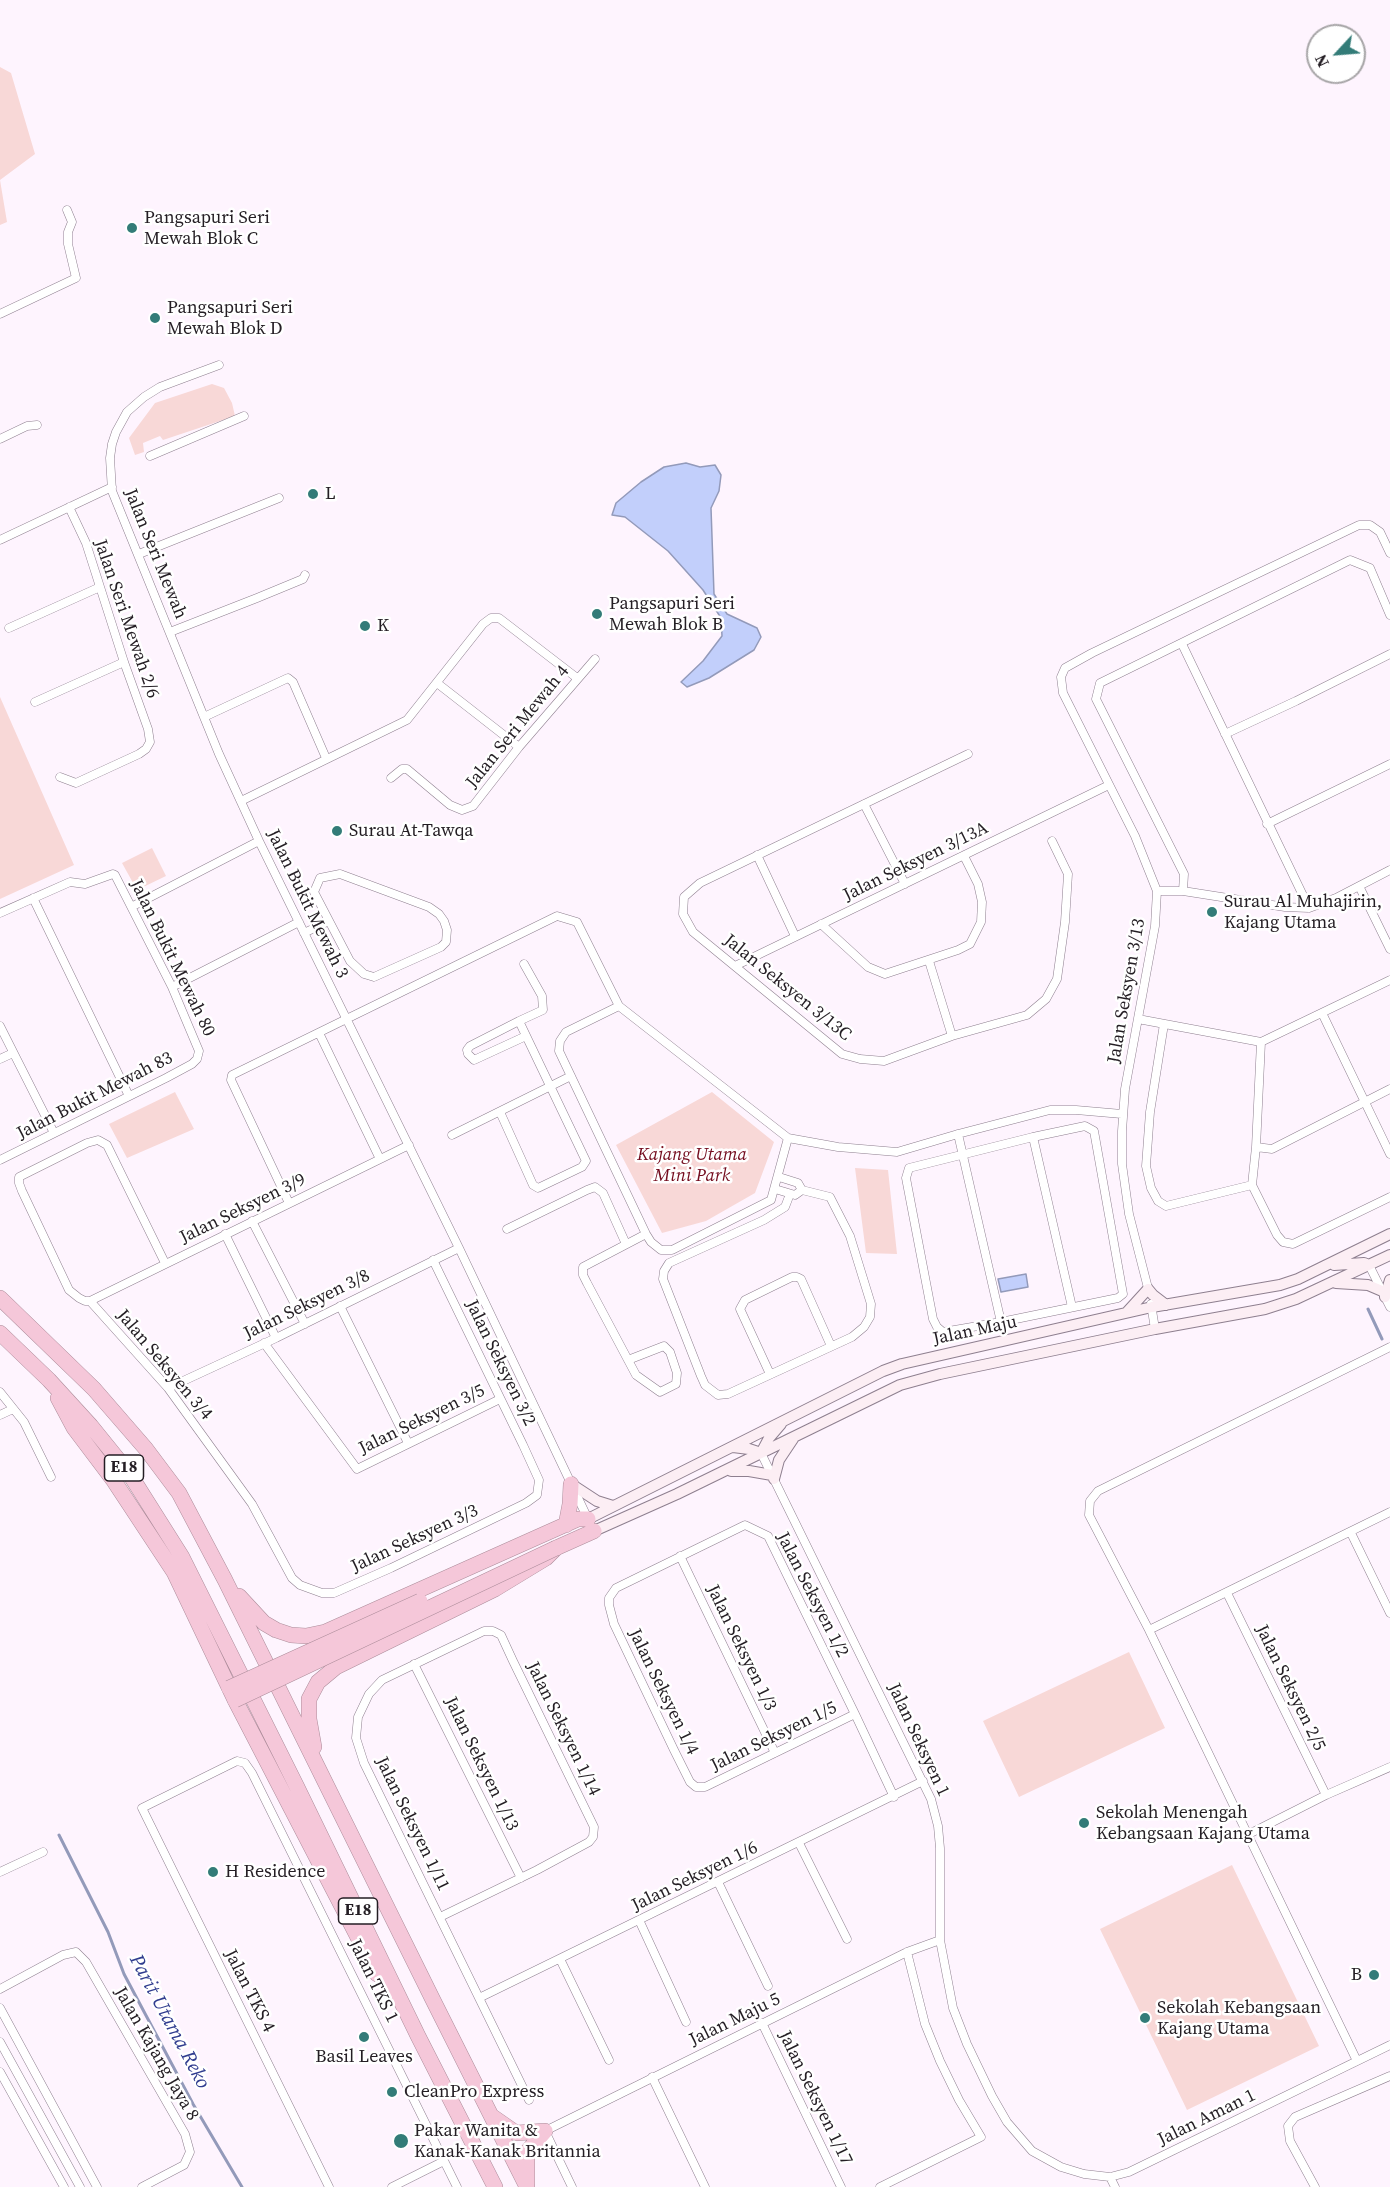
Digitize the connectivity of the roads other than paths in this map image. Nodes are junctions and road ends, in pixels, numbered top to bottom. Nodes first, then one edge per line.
1 (67, 210) dead end
2 (0, 314) edge
3 (219, 365) dead end
4 (244, 416) dead end
5 (37, 424) dead end
6 (0, 439) edge
7 (150, 456) dead end
8 (112, 487) junction
9 (279, 498) dead end
10 (69, 507) junction
11 (0, 540) edge
12 (1390, 553) edge
13 (139, 554) junction
14 (305, 575) dead end
15 (100, 588) junction
16 (1390, 615) edge
17 (9, 628) dead end
18 (170, 632) junction
19 (1182, 644) junction
20 (1390, 654) edge
21 (595, 659) dead end
22 (124, 662) junction
23 (577, 678) junction
24 (437, 683) junction
25 (35, 702) dead end
26 (204, 717) junction
27 (1225, 734) junction
28 (519, 747) junction
29 (968, 754) dead end
30 (326, 758) junction
31 (1390, 764) edge
32 (60, 777) dead end
33 (391, 778) dead end
34 (1109, 785) junction
35 (241, 801) junction
36 (864, 804) junction
37 (1268, 824) junction
38 (259, 841) junction
39 (1052, 841) dead end
40 (757, 855) junction
41 (964, 856) junction
42 (1390, 870) edge
43 (905, 884) junction
44 (1359, 885) junction
45 (1156, 891) junction
46 (1183, 891) junction
47 (33, 898) junction
48 (133, 906) junction
49 (1309, 908) junction
50 (0, 913) edge
51 (328, 921) junction
52 (298, 922) junction
53 (821, 924) junction
54 (304, 933) junction
55 (795, 936) junction
56 (1390, 949) edge
57 (930, 961) junction
58 (524, 964) dead end
59 (735, 966) junction
60 (1390, 980) edge
61 (172, 987) junction
62 (619, 1006) junction
63 (1322, 1013) junction
64 (347, 1019) junction
65 (1138, 1019) junction
66 (519, 1021) junction
67 (1164, 1024) junction
68 (0, 1026) edge
69 (319, 1033) junction
70 (526, 1036) junction
71 (952, 1036) junction
72 (1261, 1042) junction
73 (13, 1053) junction
74 (199, 1054) joint
75 (0, 1059) edge
76 (571, 1076) junction
77 (551, 1086) junction
78 (1390, 1089) edge
79 (129, 1096) junction
80 (1365, 1102) junction
81 (500, 1112) junction
82 (1122, 1114) junction
83 (54, 1133) junction
84 (958, 1134) junction
85 (452, 1135) dead end
86 (1033, 1137) junction
87 (788, 1138) junction
88 (409, 1145) junction
89 (1256, 1147) junction
90 (1390, 1154) edge
91 (963, 1156) junction
92 (380, 1159) junction
93 (0, 1160) edge
94 (779, 1177) junction
95 (1252, 1185) junction
96 (775, 1189) junction
97 (802, 1190) junction
98 (790, 1194) junction
99 (1390, 1197) edge
100 (289, 1203) junction
101 (252, 1221) junction
102 (507, 1229) dead end
103 (225, 1234) junction
104 (646, 1234) junction
105 (1390, 1235) edge
106 (626, 1244) junction
107 (459, 1248) junction
108 (1390, 1255) edge
109 (433, 1260) junction
110 (165, 1263) junction
111 (1326, 1265) junction
112 (1369, 1265) junction
113 (1390, 1280) edge
114 (1330, 1283) junction
115 (1148, 1289) junction
116 (1383, 1294) junction
117 (0, 1298) edge
118 (90, 1301) junction
119 (1167, 1305) junction
120 (340, 1306) junction
121 (1072, 1307) junction
122 (1152, 1307) junction
123 (1390, 1307) edge
124 (1127, 1313) junction
125 (1001, 1322) junction
126 (305, 1323) junction
127 (1155, 1329) junction
128 (0, 1333) edge
129 (276, 1338) junction
130 (264, 1343) junction
131 (831, 1346) junction
132 (1390, 1347) edge
133 (628, 1360) junction
134 (770, 1374) junction
135 (49, 1380) junction
136 (168, 1388) junction
137 (0, 1392) edge
138 (500, 1399) junction
139 (13, 1409) junction
140 (0, 1415) edge
141 (786, 1420) junction
142 (796, 1437) junction
143 (408, 1443) junction
144 (730, 1447) junction
145 (761, 1453) junction
146 (725, 1471) junction
147 (51, 1477) dead end
148 (773, 1477) junction
149 (538, 1480) joint
150 (571, 1484) junction
151 (613, 1506) junction
152 (1390, 1512) edge
153 (566, 1525) junction
154 (591, 1525) junction
155 (1351, 1533) junction
156 (556, 1548) junction
157 (680, 1556) junction
158 (291, 1578) joint
159 (225, 1580) junction
160 (1227, 1593) junction
161 (609, 1598) joint
162 (1390, 1613) edge
163 (1149, 1630) junction
164 (501, 1635) joint
165 (414, 1664) junction
166 (232, 1694) junction
167 (855, 1714) junction
168 (775, 1753) junction
169 (1390, 1767) edge
170 (321, 1773) junction
171 (923, 1781) junction
172 (705, 1788) joint
173 (1326, 1795) junction
174 (894, 1797) junction
175 (142, 1808) joint
176 (1247, 1835) junction
177 (799, 1843) junction
178 (43, 1852) dead end
179 (0, 1872) edge
180 (520, 1878) junction
181 (718, 1882) junction
182 (441, 1917) junction
183 (639, 1920) junction
184 (847, 1939) dead end
185 (940, 1940) junction
186 (907, 1952) junction
187 (560, 1959) junction
188 (768, 1986) dead end
189 (0, 1989) edge
190 (479, 1998) junction
191 (0, 2008) edge
192 (686, 2022) dead end
193 (762, 2023) junction
194 (418, 2036) junction
195 (0, 2042) edge
196 (1390, 2045) edge
197 (609, 2060) dead end
198 (1357, 2061) junction
199 (0, 2072) edge
200 (1390, 2076) edge
201 (652, 2077) junction
202 (529, 2100) dead end
203 (491, 2116) junction
204 (545, 2131) junction
205 (1032, 2151) joint
206 (444, 2162) junction
207 (1110, 2177) junction
208 (64, 2187) edge
209 (80, 2187) edge
210 (97, 2187) edge
211 (142, 2187) edge
212 (329, 2187) edge
213 (392, 2187) edge
214 (457, 2187) edge
215 (495, 2187) edge
216 (527, 2187) edge
217 (572, 2187) edge
218 (705, 2187) edge
219 (841, 2187) edge
220 (880, 2187) edge
221 (1115, 2187) edge
222 (1315, 2187) edge

1 - 2 street
3 - 8 street, Jalan Seri Mewah
4 - 7 street
5 - 6 street
8 - 10 street
8 - 13 street, Jalan Seri Mewah
9 - 13 street
10 - 11 street
10 - 15 street, Jalan Seri Mewah 2/6
12 - 34 street, Jalan Seksyen 3/13
13 - 18 street, Jalan Seri Mewah
14 - 18 street
15 - 17 street
15 - 22 street, Jalan Seri Mewah 2/6
16 - 19 street
18 - 26 street, Jalan Seri Mewah
19 - 27 street
19 - 46 street
20 - 27 street
21 - 23 street, Jalan Seri Mewah 4
22 - 25 street
22 - 32 street, Jalan Seri Mewah 2/6
23 - 24 street
23 - 28 street, Jalan Seri Mewah 4
24 - 28 street
24 - 30 street
26 - 30 street
26 - 35 street, Jalan Seri Mewah
27 - 37 street
28 - 33 street, Jalan Seri Mewah 4
29 - 36 street, Jalan Seksyen 3/13C
30 - 35 street
31 - 37 street
34 - 41 street, Jalan Seksyen 3/13A
34 - 45 street, Jalan Seksyen 3/13
35 - 38 street, Jalan Bukit Mewah 3
36 - 40 street, Jalan Seksyen 3/13C
36 - 43 street
37 - 49 street
38 - 48 street
38 - 52 street, Jalan Bukit Mewah 3
39 - 71 street, Jalan Seksyen 3/13C
40 - 55 street
40 - 59 street, Jalan Seksyen 3/13C
41 - 43 street, Jalan Seksyen 3/13A
41 - 57 street
42 - 44 street
43 - 53 street, Jalan Seksyen 3/13A
44 - 49 street
44 - 56 street
45 - 46 street
45 - 65 street, Jalan Seksyen 3/13
46 - 49 street
47 - 48 street, Jalan Bukit Mewah 80
47 - 50 street
47 - 79 street
48 - 61 street, Jalan Bukit Mewah 80
51 - 51 street
51 - 54 street
52 - 54 street, Jalan Bukit Mewah 3
52 - 61 street
53 - 55 street, Jalan Seksyen 3/13A
53 - 57 street
54 - 64 street, Jalan Bukit Mewah 3
55 - 59 street, Jalan Seksyen 3/13A
57 - 71 street
58 - 66 street
59 - 71 street, Jalan Seksyen 3/13C
60 - 63 street
61 - 74 street, Jalan Bukit Mewah 80
62 - 64 street
62 - 76 street
62 - 87 street
63 - 72 street
63 - 80 street
64 - 69 street
64 - 88 street, Jalan Bukit Mewah 3
65 - 67 street
65 - 82 street, Jalan Seksyen 3/13
66 - 70 street
66 - 70 street
67 - 72 street
67 - 95 street
68 - 73 street
69 - 92 street
69 - 100 street
70 - 77 street
72 - 89 street
73 - 75 street
73 - 83 street
74 - 79 street, Jalan Bukit Mewah 83
76 - 77 street
76 - 104 street
77 - 81 street
77 - 81 street
78 - 80 street
79 - 83 street, Jalan Bukit Mewah 83
80 - 89 street
80 - 90 street
81 - 85 street
82 - 84 street
82 - 115 street, Jalan Seksyen 3/13
83 - 93 street, Jalan Bukit Mewah 83
84 - 87 street
84 - 91 street
86 - 91 street
86 - 121 street
86 - 121 street
87 - 94 street
88 - 92 street, Jalan Seksyen 3/9
88 - 107 street, Jalan Bukit Mewah 3
89 - 95 street
91 - 125 street
91 - 125 street
92 - 100 street, Jalan Seksyen 3/9
94 - 96 street
94 - 97 street
95 - 99 street
96 - 98 street
96 - 104 street
97 - 98 street
97 - 131 street
98 - 134 street
100 - 101 street, Jalan Seksyen 3/9
101 - 103 street, Jalan Seksyen 3/9
101 - 126 street
102 - 106 street
103 - 110 street, Jalan Seksyen 3/9
103 - 129 street
104 - 106 street
105 - 111 street, Jalan Maju
105 - 112 street
106 - 133 street
107 - 109 street, Jalan Seksyen 3/8
107 - 150 street, Jalan Bukit Mewah 3
108 - 112 street, Jalan Maju
109 - 120 street, Jalan Seksyen 3/8
109 - 138 street, Jalan Seksyen 3/2
110 - 118 street, Jalan Seksyen 3/9
110 - 118 street, Jalan Seksyen 3/4
111 - 112 street
111 - 119 street, Jalan Maju
112 - 114 street, Jalan Maju
112 - 116 street
113 - 116 street
114 - 116 street
114 - 127 street, Jalan Maju
115 - 119 street
115 - 122 street, Jalan Seksyen 3/13
115 - 124 street
116 - 123 street
117 - 159 highway, E18
118 - 136 street, Jalan Seksyen 3/4
119 - 122 street, Jalan Maju
120 - 126 street, Jalan Seksyen 3/8
120 - 143 street
121 - 125 street
122 - 124 street, Jalan Maju
122 - 127 street, Jalan Seksyen 3/13
124 - 141 street, Jalan Maju
126 - 129 street, Jalan Seksyen 3/8
127 - 142 street, Jalan Maju
128 - 135 highway, E18
129 - 130 street, Jalan Seksyen 3/8
130 - 136 street, Jalan Seksyen 3/8
130 - 143 street, Jalan Seksyen 3/5
131 - 134 street
131 - 134 street
132 - 163 street
133 - 133 street
135 - 166 highway
135 - 194 highway, E18
136 - 158 street, Jalan Seksyen 3/4
137 - 139 street
138 - 143 street, Jalan Seksyen 3/5
138 - 149 street, Jalan Seksyen 3/2
139 - 140 street
139 - 147 street
141 - 144 street, Jalan Maju
141 - 145 street
142 - 145 street, Jalan Maju
142 - 148 street
144 - 145 street
144 - 151 street, Jalan Maju
145 - 146 street, Jalan Maju
145 - 148 street, Jalan Seksyen 1
146 - 148 street
146 - 154 street, Jalan Maju
148 - 171 street, Jalan Seksyen 1
149 - 158 street, Jalan Seksyen 3/3
150 - 151 street
150 - 153 highway
150 - 154 street, Jalan Bukit Mewah 3
151 - 154 street, Jalan Maju
152 - 155 street
153 - 154 highway
153 - 159 highway
154 - 156 highway
154 - 166 highway, bridge
155 - 160 street
155 - 162 street
156 - 166 highway, bridge
156 - 170 highway
157 - 161 street, Jalan Seksyen 1/2
157 - 167 street, Jalan Seksyen 1/2
157 - 168 street, Jalan Seksyen 1/3
159 - 170 highway, E18
160 - 163 street
160 - 173 street, Jalan Seksyen 2/5
161 - 172 street, Jalan Seksyen 1/4
163 - 176 street
164 - 165 street, Jalan Seksyen 1/11
164 - 180 street, Jalan Seksyen 1/14
165 - 180 street, Jalan Seksyen 1/13
165 - 182 street, Jalan Seksyen 1/11
166 - 194 highway
167 - 168 street, Jalan Seksyen 1/5
167 - 174 street, Jalan Seksyen 1/2
168 - 172 street, Jalan Seksyen 1/5
169 - 173 street
170 - 203 highway, E18
171 - 174 street, Jalan Seksyen 1/6
171 - 185 street, Jalan Seksyen 1
173 - 176 street
174 - 177 street, Jalan Seksyen 1/6
175 - 206 street, Jalan TKS 1
175 - 212 street, Jalan TKS 4
176 - 198 street
177 - 181 street, Jalan Seksyen 1/6
177 - 184 street
178 - 179 street
180 - 182 street
181 - 183 street, Jalan Seksyen 1/6
181 - 188 street
182 - 190 street, Jalan Seksyen 1/11
183 - 187 street, Jalan Seksyen 1/6
183 - 192 street
185 - 186 street, Jalan Maju 5
185 - 205 street, Jalan Seksyen 1
186 - 193 street, Jalan Maju 5
186 - 220 street
187 - 190 street, Jalan Seksyen 1/6
187 - 197 street
189 - 211 street, Jalan Kajang Jaya 8
190 - 202 street, Jalan Seksyen 1/11
191 - 210 street
193 - 201 street, Jalan Maju 5
193 - 219 street, Jalan Seksyen 1/17
194 - 215 highway, E18
195 - 209 street
196 - 198 street, Jalan Aman 1
198 - 207 street, Jalan Aman 1
199 - 208 street
200 - 222 street
201 - 204 street, Jalan Maju 5
201 - 218 street
203 - 204 highway
203 - 216 highway, E18
204 - 216 highway
204 - 217 street
205 - 207 street, Jalan Aman 1
206 - 213 street
206 - 214 street, Jalan TKS 1
207 - 221 street

